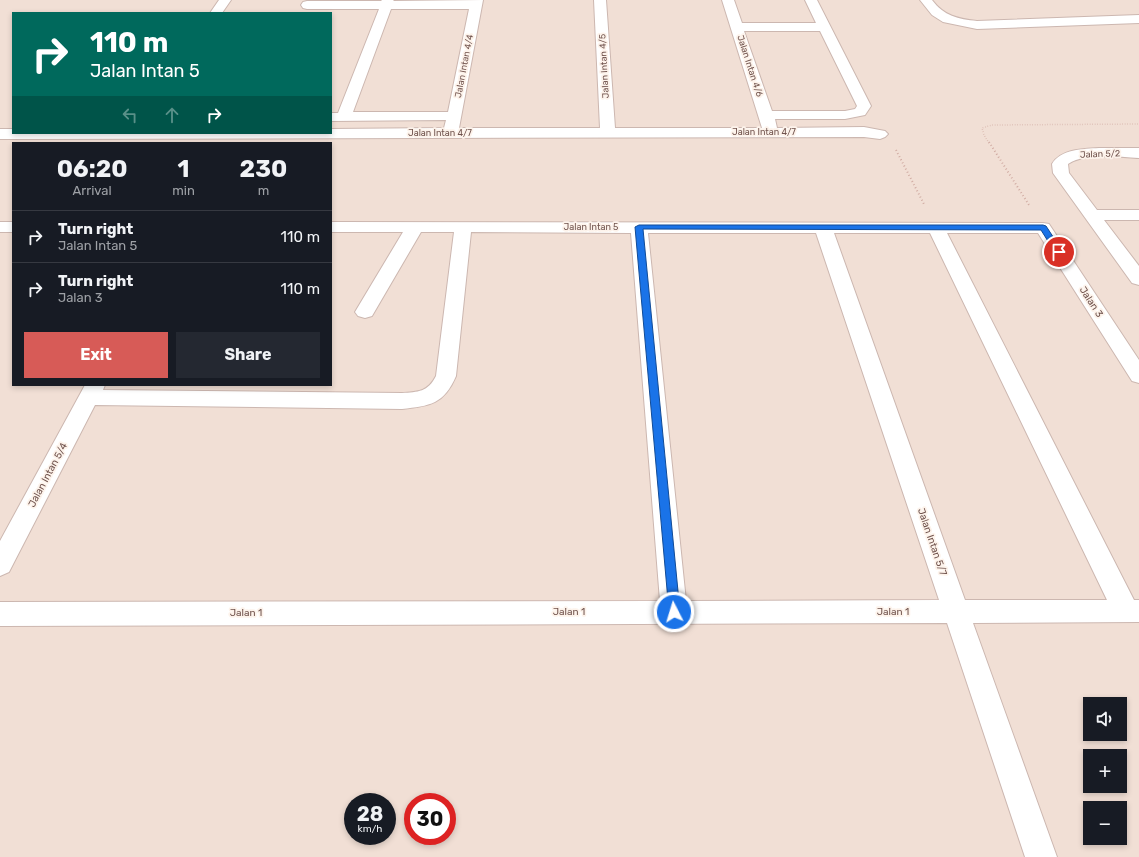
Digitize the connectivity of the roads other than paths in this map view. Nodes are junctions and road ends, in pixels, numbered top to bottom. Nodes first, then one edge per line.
1 (225, 0) edge
2 (600, 0) edge
3 (728, 0) edge
4 (811, 0) edge
5 (926, 0) edge
6 (387, 3) edge
7 (476, 3) edge
8 (307, 6) edge
9 (217, 12) edge
10 (1139, 19) edge
11 (737, 27) junction
12 (824, 27) junction
13 (765, 114) junction
14 (455, 116) junction
15 (338, 117) edge
16 (608, 132) junction
17 (771, 132) junction
18 (332, 133) edge
19 (451, 133) junction
20 (0, 134) edge
21 (12, 134) edge
22 (880, 134) road end
23 (1139, 153) edge
24 (1092, 215) junction
25 (1139, 215) edge
26 (332, 227) edge
27 (415, 227) junction
28 (463, 227) junction
29 (639, 227) junction
30 (823, 227) junction
31 (936, 228) junction
32 (1043, 228) joint
33 (1139, 279) edge
34 (365, 312) dead end
35 (1139, 376) edge
36 (92, 391) edge
37 (0, 565) edge
38 (1132, 611) edge
39 (674, 612) junction
40 (955, 612) junction
41 (0, 614) edge
42 (1041, 857) edge

1 - 9 street
2 - 16 street, Jalan Intan 4/5
3 - 11 street, Jalan Intan 4/6
4 - 12 street
5 - 10 street
6 - 7 street
6 - 8 street
6 - 15 street
7 - 14 street, Jalan Intan 4/4
11 - 12 street
11 - 13 street, Jalan Intan 4/6
12 - 13 street
13 - 17 street, Jalan Intan 4/6
14 - 15 street
14 - 19 street, Jalan Intan 4/4
16 - 17 street, Jalan Intan 4/7
16 - 19 street, Jalan Intan 4/7
17 - 22 street, Jalan Intan 4/7
18 - 19 street, Jalan Intan 4/7
20 - 21 street, Jalan Intan 4/7
23 - 24 street, Jalan 5/2
24 - 25 street
24 - 33 street
26 - 27 street, Jalan Intan 5
27 - 28 street, Jalan Intan 5
27 - 34 street
28 - 29 street, Jalan Intan 5
28 - 36 street
29 - 30 street, Jalan Intan 5
29 - 39 street
30 - 31 street, Jalan Intan 5
30 - 40 street, Jalan Intan 5/7
31 - 32 street, Jalan Intan 5
31 - 38 street
32 - 35 street, Jalan 3
36 - 37 street, Jalan Intan 5/4
38 - 40 street, Jalan 1
39 - 40 street, Jalan 1
39 - 41 street, Jalan 1
40 - 42 street, Jalan Intan 5/7

